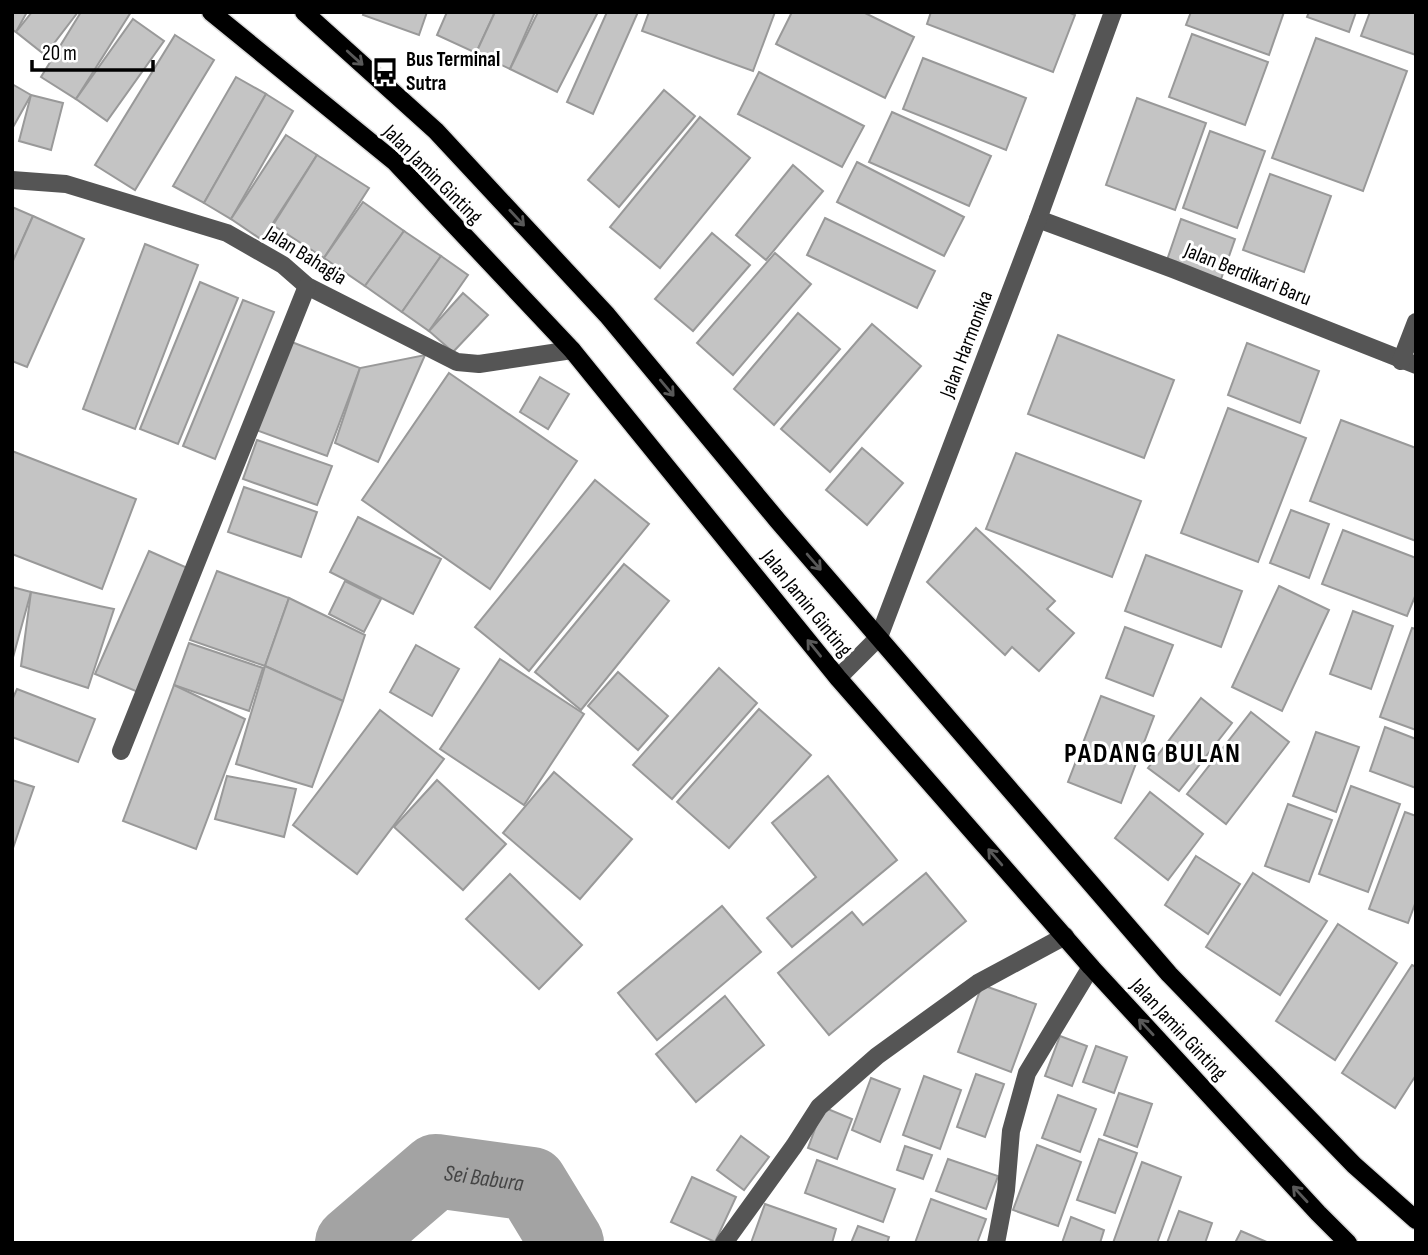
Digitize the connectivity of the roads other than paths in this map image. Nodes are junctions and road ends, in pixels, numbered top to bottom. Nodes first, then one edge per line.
1 (211, 12) edge
2 (304, 12) edge
3 (1113, 12) edge
4 (12, 180) edge
5 (1038, 219) junction
6 (307, 286) junction
7 (1416, 322) edge
8 (572, 350) junction
9 (1408, 363) edge
10 (879, 637) junction
11 (838, 678) junction
12 (121, 751) dead end
13 (1065, 936) junction
14 (1091, 967) junction
15 (1416, 1220) edge
16 (724, 1243) edge
17 (996, 1243) edge
18 (1348, 1243) edge

1 - 8 main road, Jalan Jamin Ginting
2 -> 10 main road, Jalan Jamin Ginting
3 - 5 street, Jalan Harmonika
4 - 6 street, Jalan Bahagia
5 - 9 street, Jalan Berdikari Baru
5 - 10 street, Jalan Harmonika
6 - 8 street, Jalan Bahagia
6 - 12 street
7 - 9 street, Jalan Berdikari Baru
11 -> 8 main road, Jalan Jamin Ginting
10 - 11 street, Jalan Harmonika
10 - 15 main road, Jalan Jamin Ginting
13 -> 11 main road, Jalan Jamin Ginting
13 - 14 main road, Jalan Jamin Ginting
13 - 16 street
14 - 17 street
18 -> 14 main road, Jalan Jamin Ginting

